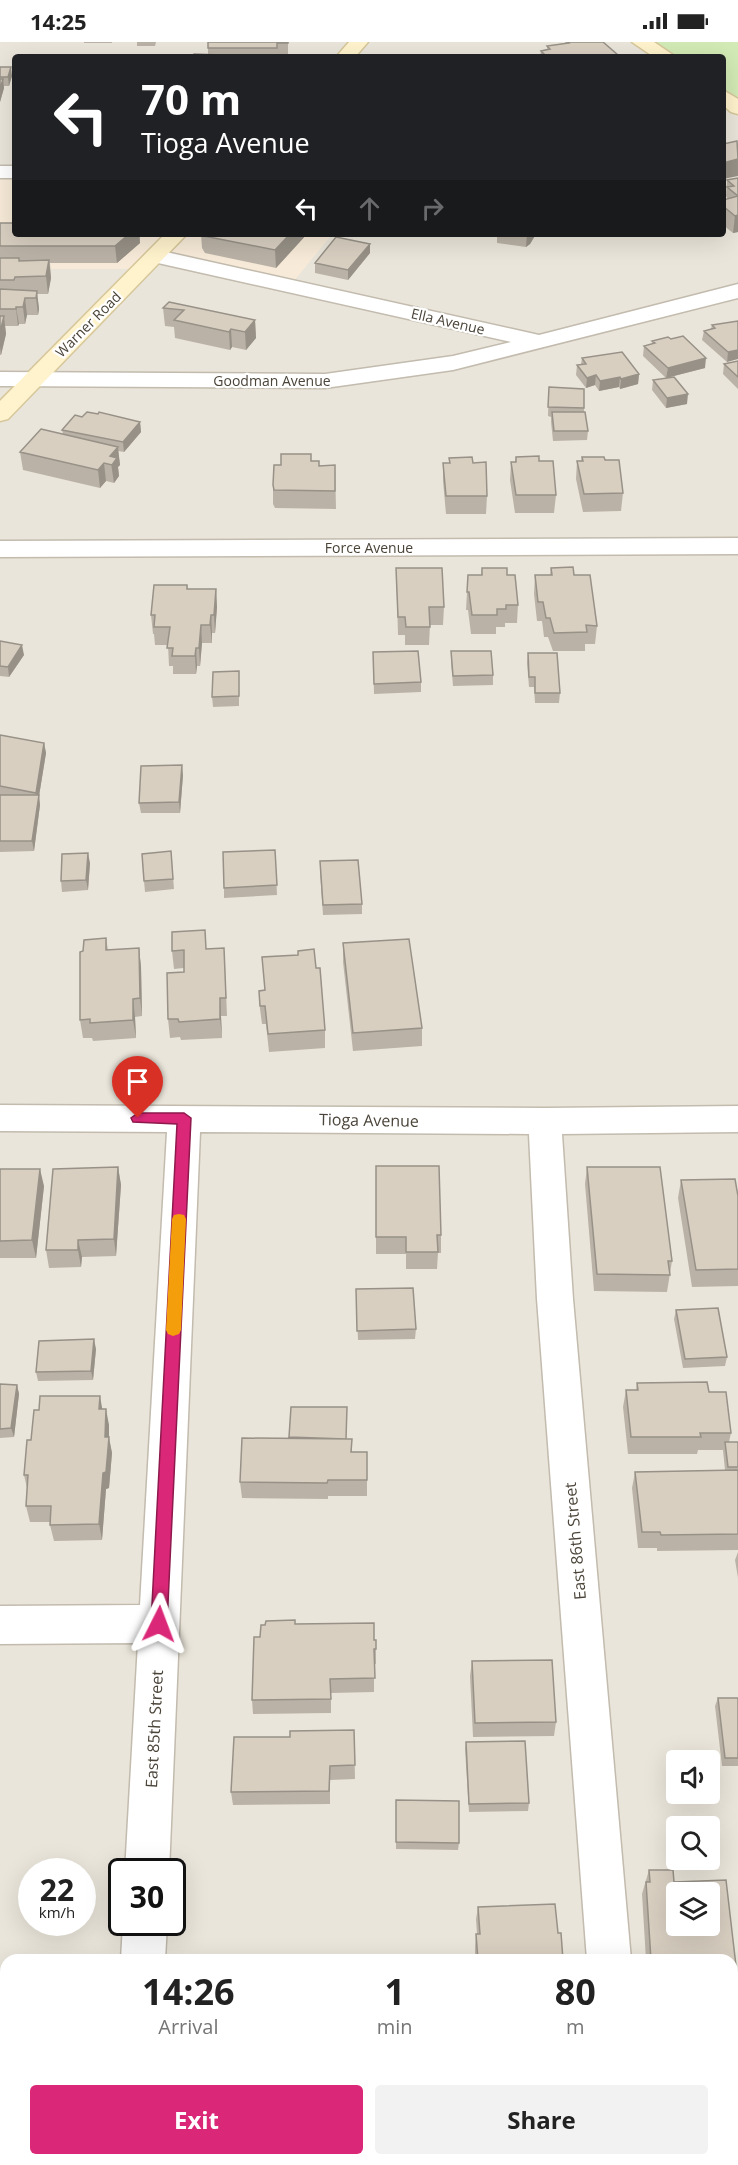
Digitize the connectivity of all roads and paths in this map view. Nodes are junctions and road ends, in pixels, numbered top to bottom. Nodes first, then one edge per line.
1 (359, 42) edge
2 (640, 42) edge
3 (348, 54) edge
4 (662, 54) edge
5 (726, 98) edge
6 (738, 108) edge
7 (174, 237) edge
8 (157, 256) junction
9 (738, 291) edge
10 (541, 342) junction
11 (0, 379) edge
12 (33, 379) junction
13 (0, 414) edge
14 (738, 546) edge
15 (0, 549) edge
16 (0, 1118) edge
17 (184, 1118) junction
18 (738, 1119) edge
19 (545, 1121) junction
20 (159, 1624) junction
21 (0, 1625) edge
22 (148, 1858) edge
23 (144, 1936) edge
24 (143, 1954) edge
25 (609, 1954) edge

1 - 3 main road
2 - 4 main road
5 - 6 main road
7 - 8 main road, Warner Road
8 - 10 street, Ella Avenue
8 - 12 main road, Warner Road
9 - 10 street, Ella Avenue
10 - 12 street, Goodman Avenue
11 - 12 street, Goodman Avenue
12 - 13 main road, Warner Road
14 - 15 street, Force Avenue
16 - 17 street, Tioga Avenue
17 - 19 street, Tioga Avenue
17 - 20 street, East 85th Street
18 - 19 street, Tioga Avenue
19 - 25 street, East 86th Street
20 - 21 street
20 - 22 street, East 85th Street
23 - 24 street

